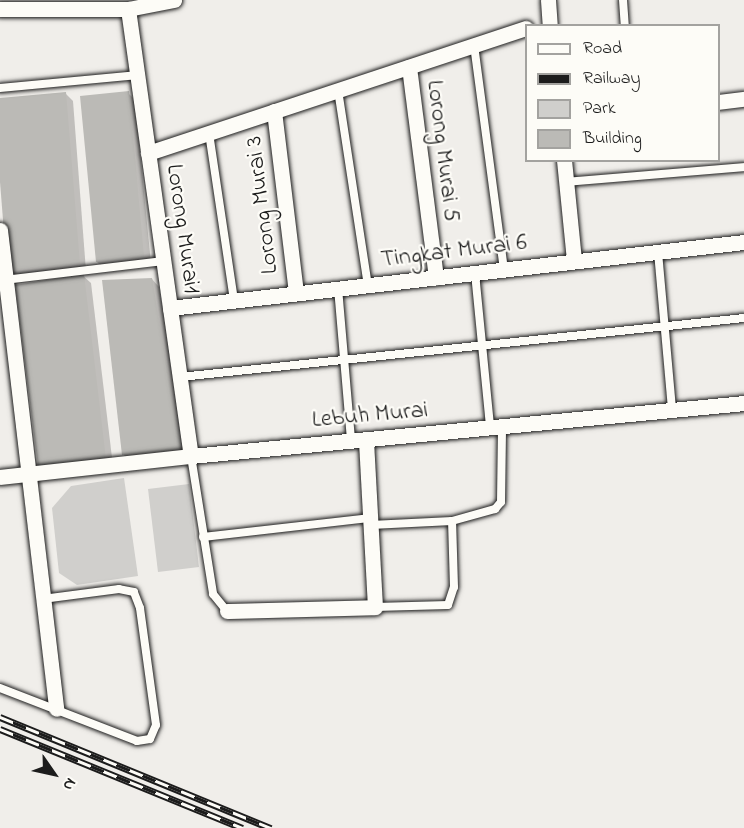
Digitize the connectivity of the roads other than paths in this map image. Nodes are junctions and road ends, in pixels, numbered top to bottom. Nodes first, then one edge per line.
1 (174, 0) edge
2 (548, 0) edge
3 (623, 0) edge
4 (0, 9) edge
5 (128, 9) junction
6 (550, 23) edge
7 (626, 24) edge
8 (525, 28) edge
9 (474, 45) junction
10 (409, 67) junction
11 (138, 75) junction
12 (0, 88) edge
13 (338, 90) junction
14 (744, 99) edge
15 (720, 102) edge
16 (274, 111) junction
17 (209, 133) junction
18 (148, 153) junction
19 (564, 162) edge
20 (744, 167) edge
21 (566, 182) junction
22 (0, 230) edge
23 (744, 242) edge
24 (658, 252) junction
25 (164, 261) junction
26 (574, 261) junction
27 (504, 269) junction
28 (475, 273) junction
29 (436, 277) junction
30 (3, 280) edge
31 (368, 285) junction
32 (338, 288) junction
33 (296, 293) junction
34 (234, 300) junction
35 (170, 308) junction
36 (744, 318) edge
37 (664, 327) junction
38 (482, 346) junction
39 (344, 360) junction
40 (180, 377) junction
41 (744, 403) edge
42 (672, 410) junction
43 (496, 426) junction
44 (359, 440) junction
45 (190, 456) junction
46 (28, 474) junction
47 (0, 477) edge
48 (371, 521) junction
49 (452, 521) junction
50 (203, 537) junction
51 (43, 599) junction
52 (375, 607) junction
53 (226, 610) joint
54 (0, 688) edge
55 (56, 709) junction

1 - 5 street
2 - 6 street
3 - 7 lane
4 - 5 street
5 - 11 street, Lorong Murai1
8 - 9 street
9 - 10 street
9 - 27 lane
10 - 13 street
10 - 29 street, Lorong Murai 5
11 - 12 lane
11 - 18 street, Lorong Murai1
13 - 16 street
13 - 31 lane
14 - 15 street
16 - 17 street
16 - 33 street, Lorong Murai 3
17 - 18 street
17 - 34 lane
18 - 25 street, Lorong Murai1
19 - 21 street
20 - 21 lane
21 - 26 street
22 - 30 street
23 - 24 street, Tingkat Murai 6
24 - 26 street, Tingkat Murai 6
24 - 37 lane
25 - 30 lane
25 - 35 street, Lorong Murai1
26 - 27 street, Tingkat Murai 6
27 - 28 street, Tingkat Murai 6
28 - 29 street, Tingkat Murai 6
28 - 38 lane
29 - 31 street, Tingkat Murai 6
30 - 46 street
31 - 32 street, Tingkat Murai 6
32 - 33 street, Tingkat Murai 6
32 - 39 lane
33 - 34 street, Tingkat Murai 6
34 - 35 street, Tingkat Murai 6
35 - 40 street, Lorong Murai1
36 - 37 lane
37 - 38 lane
37 - 42 lane
38 - 39 lane
38 - 43 lane
39 - 40 lane
39 - 44 lane
40 - 45 street, Lorong Murai1
41 - 42 street, Lebuh Murai
42 - 43 street, Lebuh Murai
43 - 44 street, Lebuh Murai
43 - 49 lane
44 - 45 street, Lebuh Murai
44 - 48 street
45 - 46 street, Lebuh Murai
45 - 50 lane
46 - 47 street, Lebuh Murai
46 - 51 street
48 - 49 lane
48 - 50 lane
48 - 52 street
49 - 52 lane
50 - 53 lane
51 - 55 street
51 - 55 lane
52 - 53 street
54 - 55 lane

